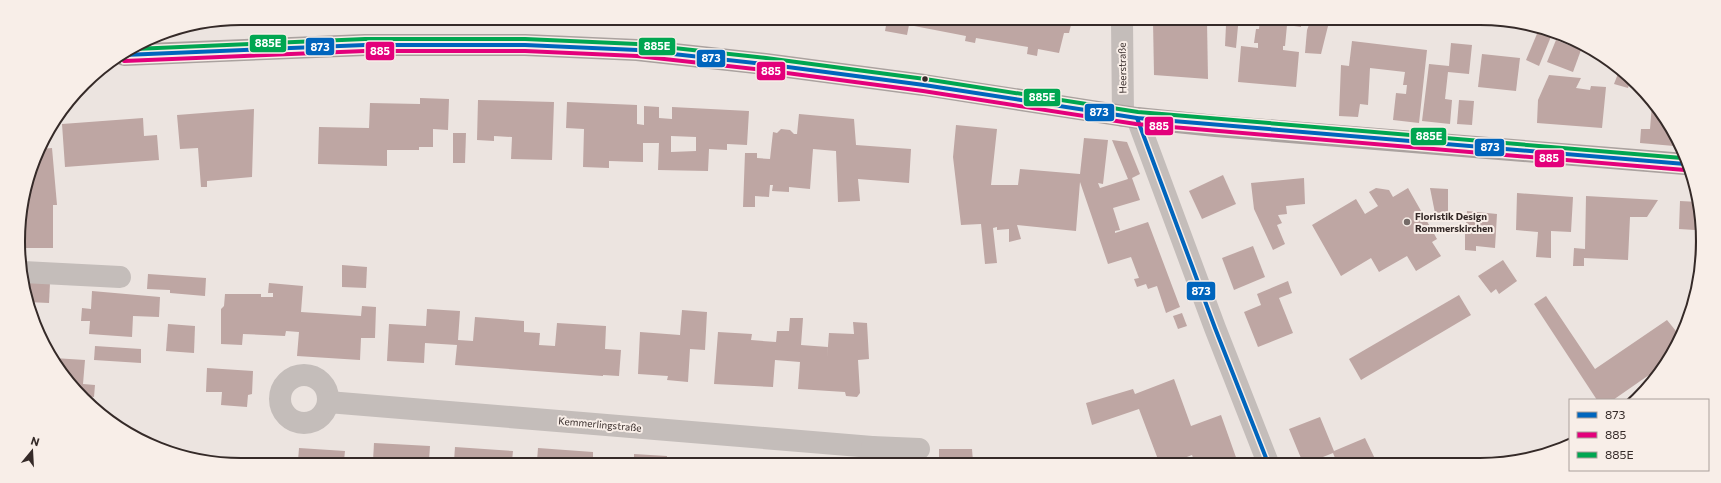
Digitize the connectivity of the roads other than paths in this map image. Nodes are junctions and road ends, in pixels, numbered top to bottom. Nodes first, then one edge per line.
1 (1122, 25) edge
2 (132, 55) edge
3 (1130, 117) junction
4 (1682, 164) edge
5 (27, 272) edge
6 (120, 278) dead end
7 (328, 402) dead end
8 (919, 449) dead end
9 (872, 454) edge
10 (1266, 458) edge

1 - 3 street, Heerstraße
2 - 3 main road
3 - 4 main road
3 - 10 street, Heerstraße
5 - 6 street
7 - 9 street, Kemmerlingstraße
8 - 9 street, Kemmerlingstraße

